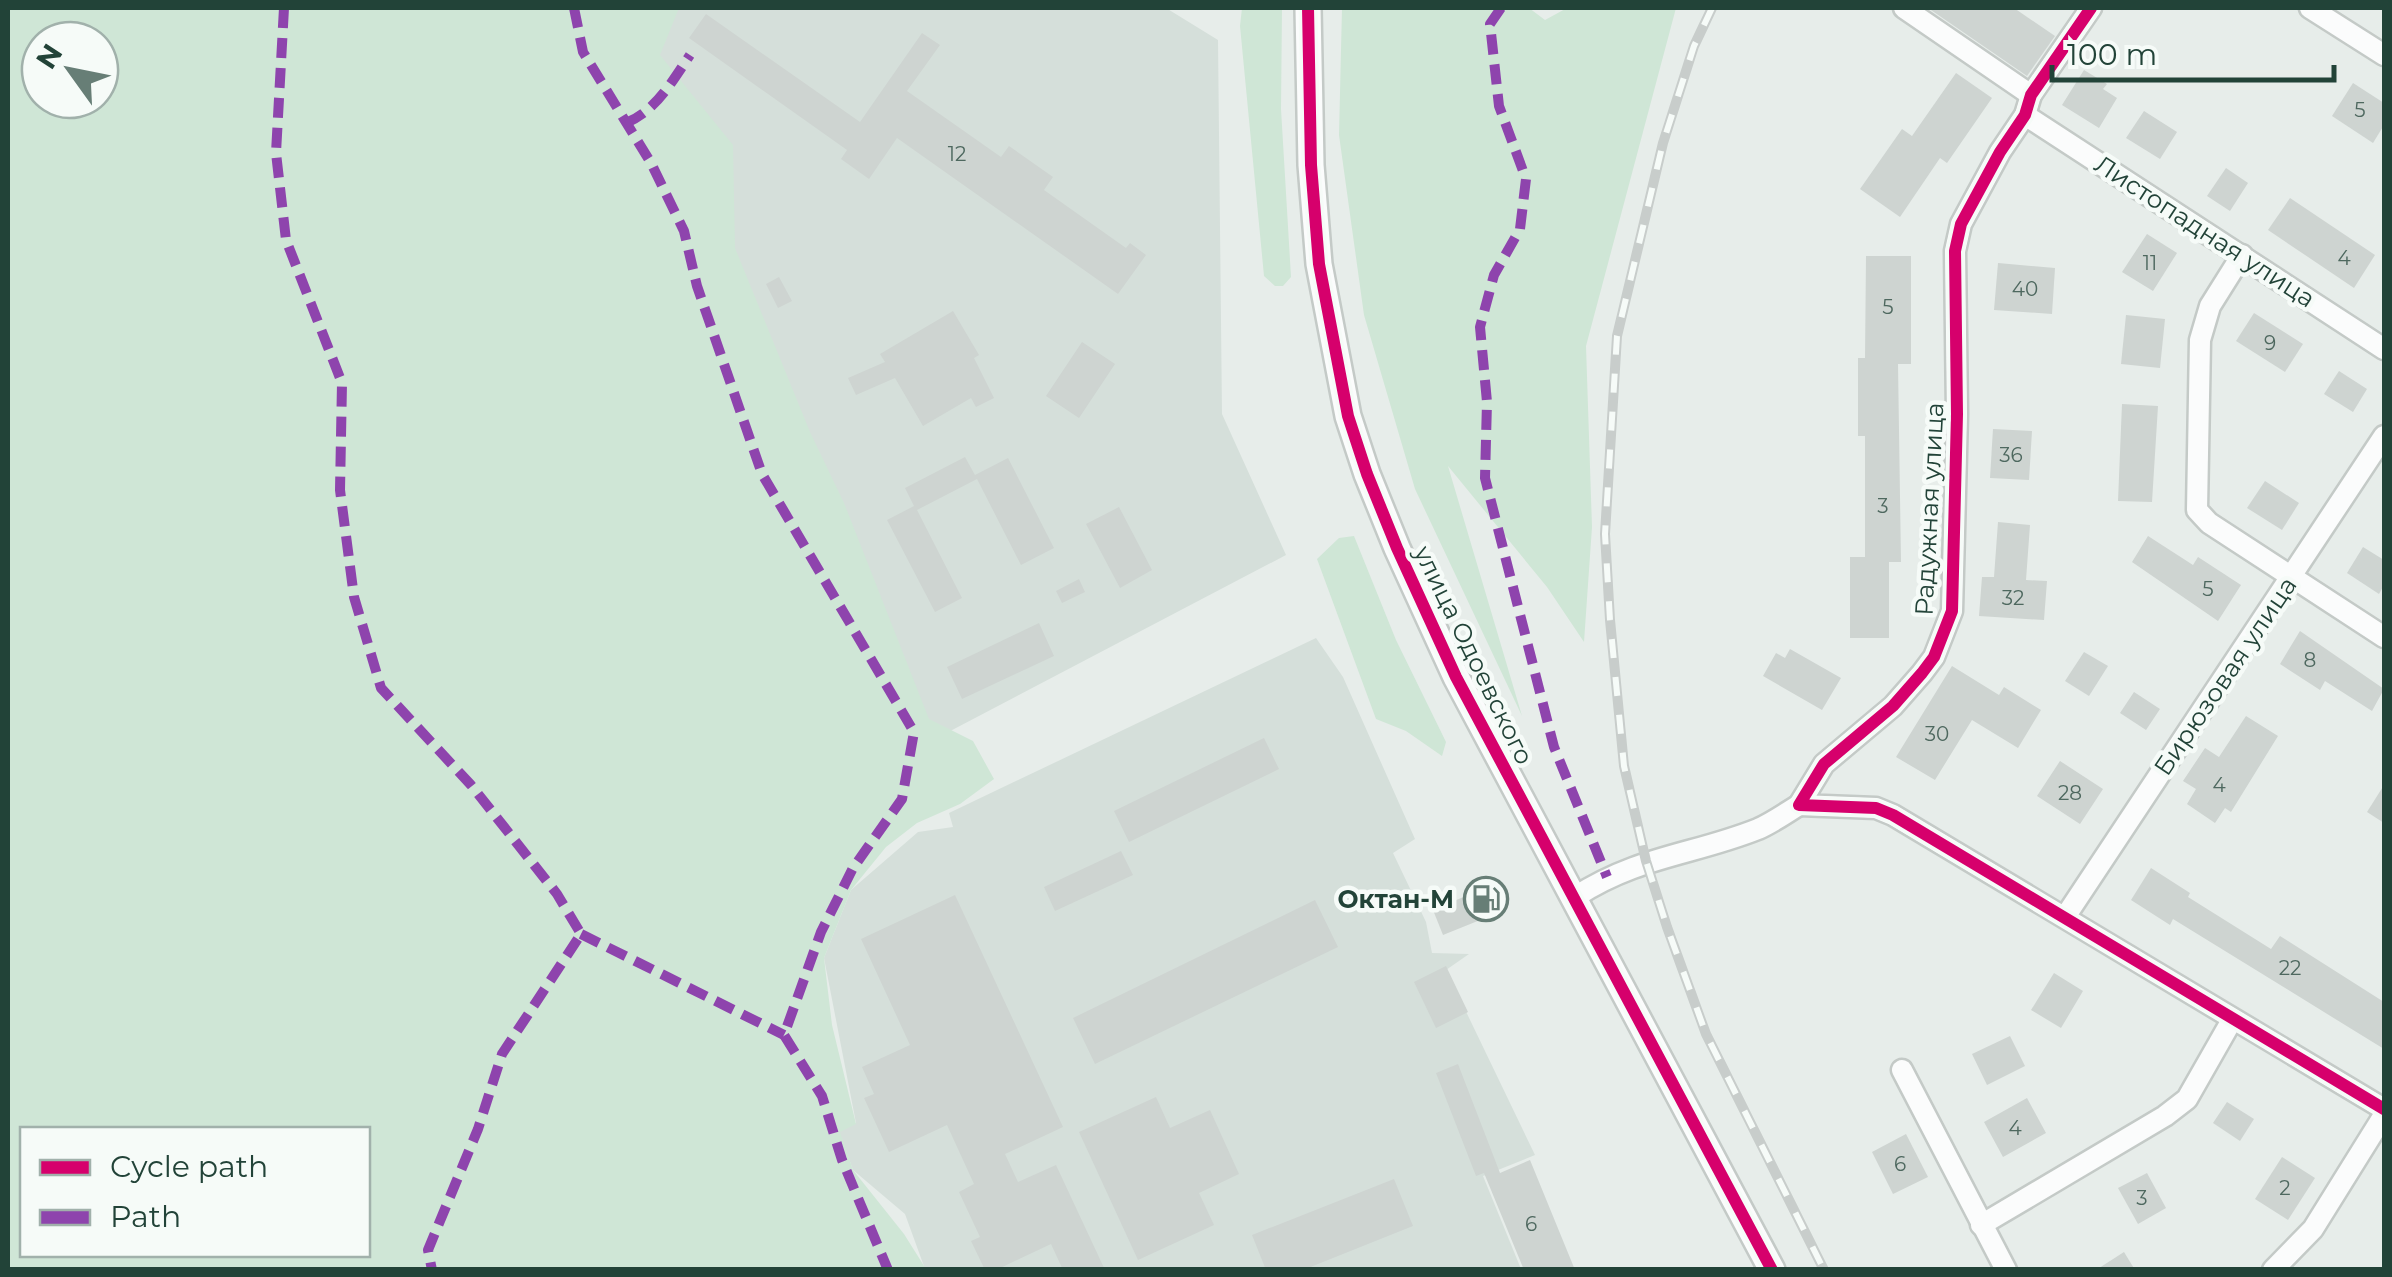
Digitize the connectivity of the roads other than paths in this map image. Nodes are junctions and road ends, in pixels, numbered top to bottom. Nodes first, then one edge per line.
1 (1308, 8) edge
2 (1904, 8) edge
3 (2091, 8) edge
4 (2310, 8) edge
5 (2384, 55) edge
6 (2028, 105) junction
7 (2242, 255) junction
8 (2384, 349) edge
9 (2384, 436) edge
10 (2292, 577) junction
11 (2384, 637) edge
12 (1799, 805) junction
13 (1575, 897) junction
14 (2065, 916) junction
15 (2232, 1020) junction
16 (1902, 1070) dead end
17 (2384, 1112) edge
18 (1981, 1226) junction
19 (1772, 1270) edge
20 (2006, 1270) edge
21 (2274, 1270) edge

1 - 13 street, улица Одоевского
2 - 6 street, Листопадная улица
3 - 6 street, Радужная улица
4 - 5 street
6 - 7 street, Листопадная улица
6 - 12 street, Радужная улица
7 - 8 street, Листопадная улица
7 - 10 street
9 - 10 street, Бирюзовая улица
10 - 11 street
10 - 14 street, Бирюзовая улица
12 - 13 street
12 - 14 street
13 - 19 street, улица Одоевского
14 - 15 street
15 - 17 street
15 - 18 street
16 - 18 street
17 - 21 street
18 - 20 street

